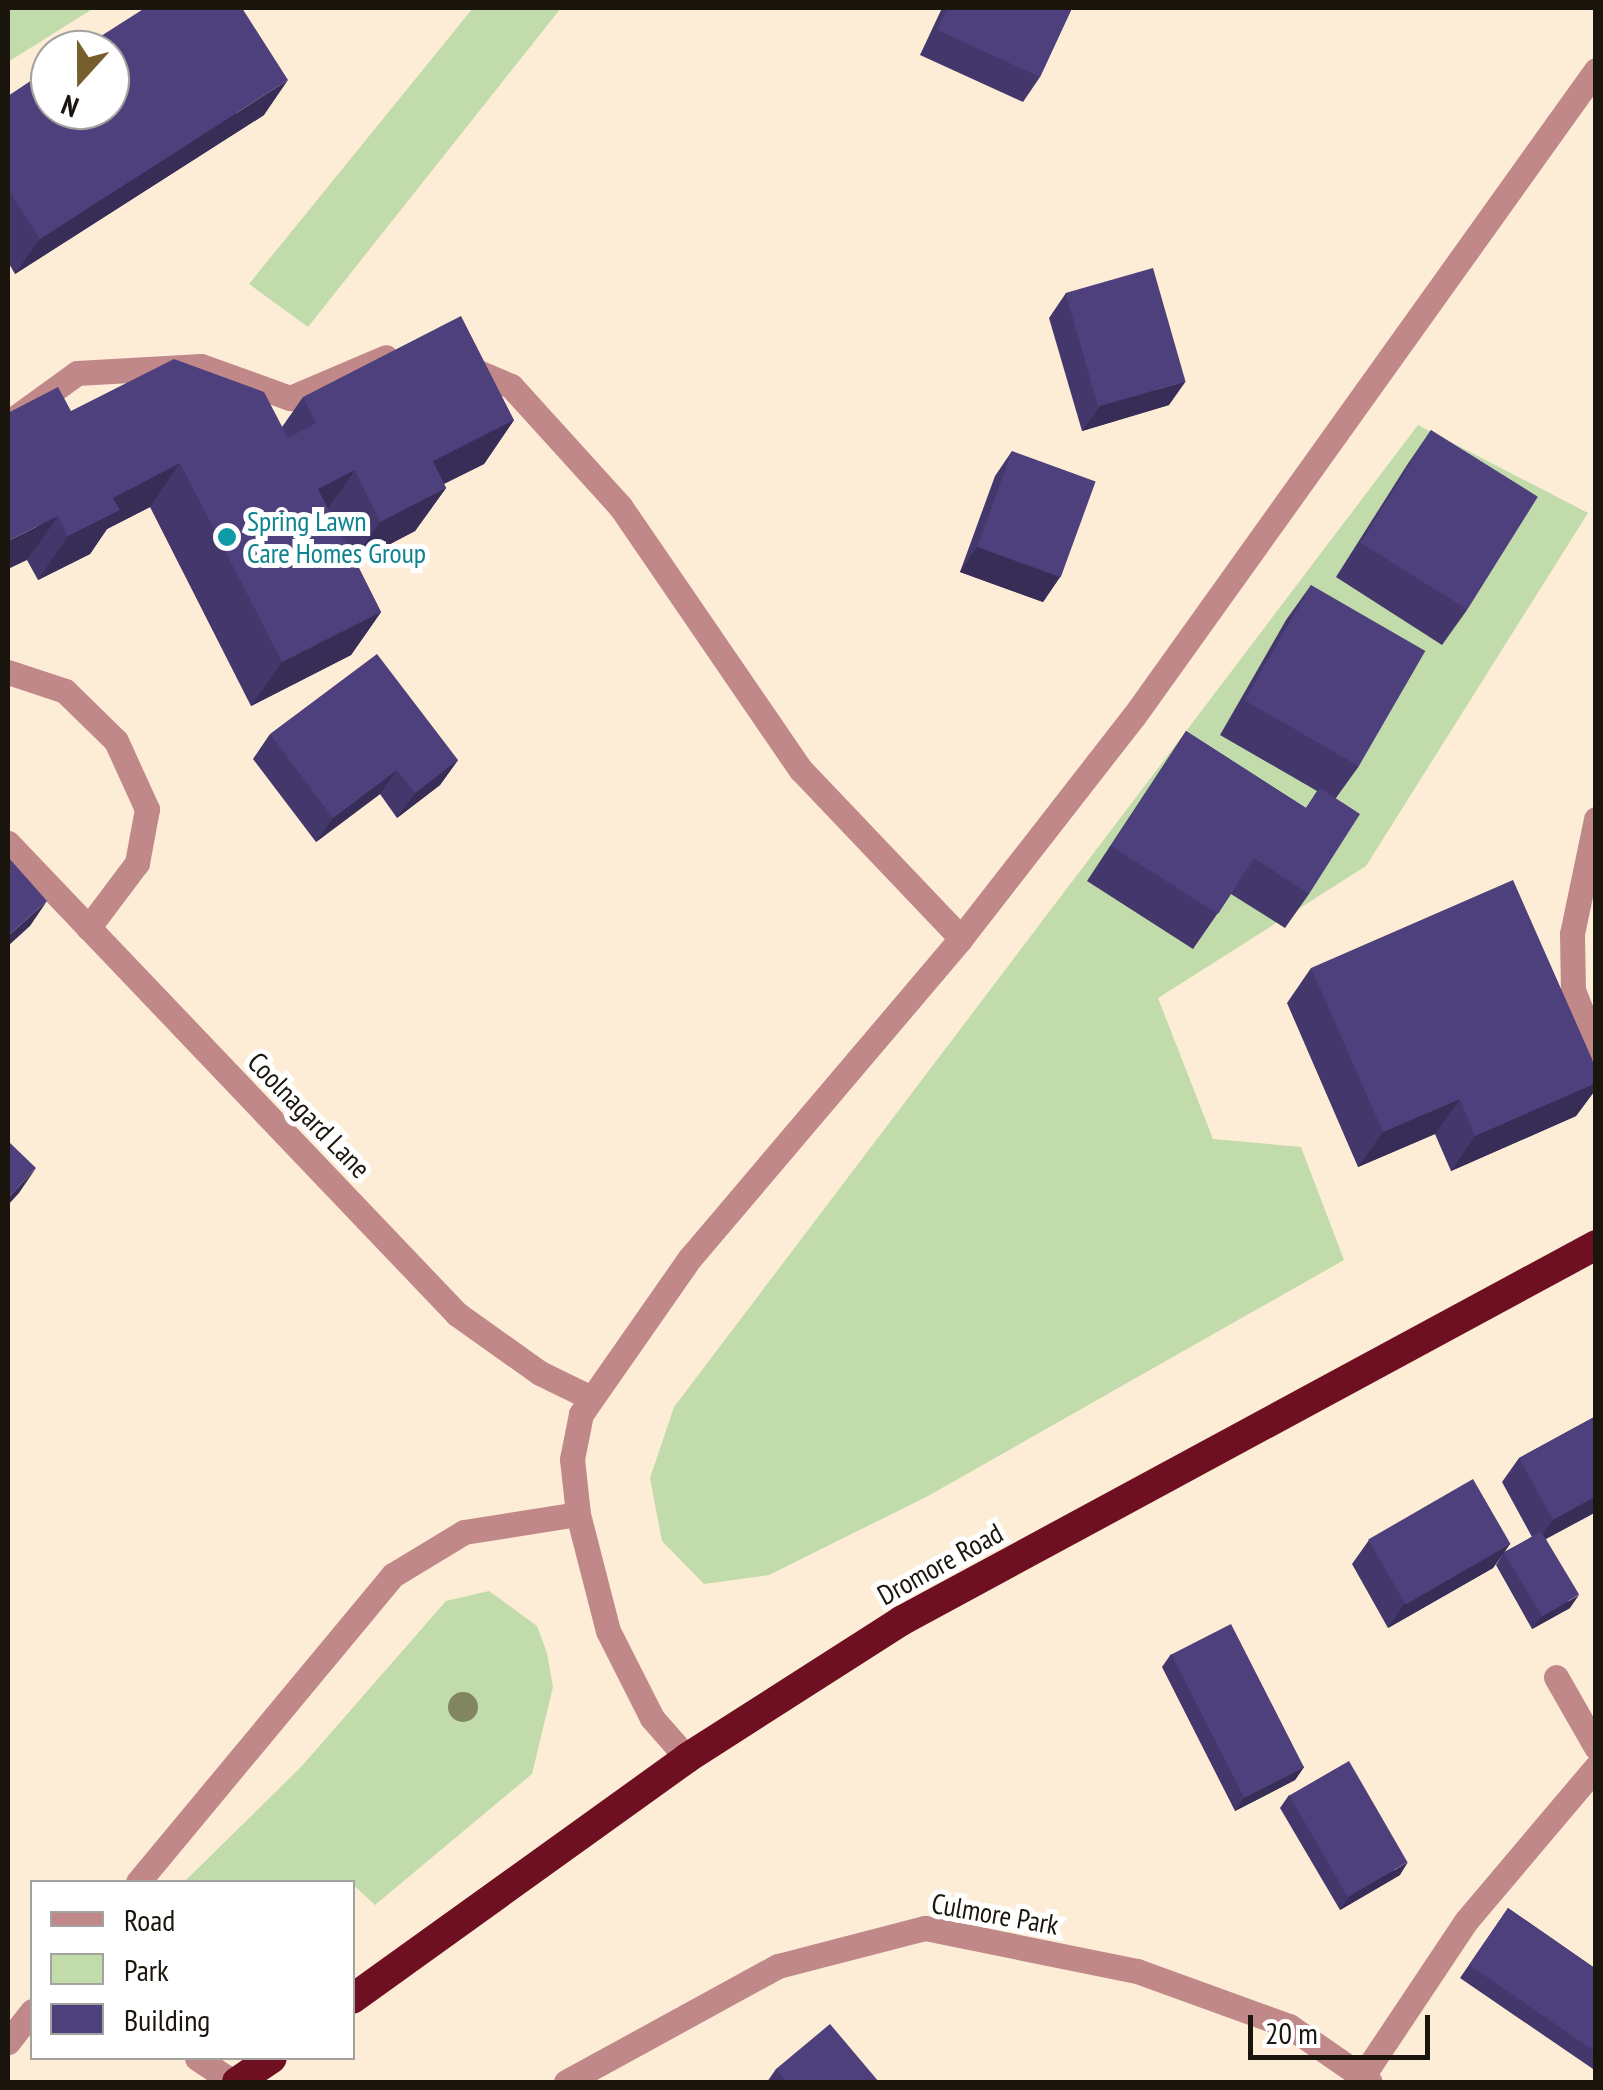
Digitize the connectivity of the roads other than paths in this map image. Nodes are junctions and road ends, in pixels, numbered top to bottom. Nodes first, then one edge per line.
1 (1596, 70) edge
2 (414, 345) edge
3 (446, 359) edge
4 (8, 423) edge
5 (8, 672) edge
6 (1596, 818) edge
7 (8, 843) edge
8 (88, 928) junction
9 (961, 938) junction
10 (1596, 1048) edge
11 (1596, 1245) edge
12 (591, 1398) junction
13 (578, 1514) junction
14 (1556, 1677) dead end
15 (1596, 1747) edge
16 (687, 1758) junction
17 (1596, 1767) edge
18 (140, 1880) edge
19 (355, 1997) edge
20 (30, 2014) edge
21 (8, 2042) edge
22 (200, 2060) edge
23 (269, 2060) edge
24 (1366, 2080) edge
25 (235, 2082) edge
26 (566, 2082) edge

1 - 9 street
2 - 4 street
3 - 9 street
5 - 8 street
6 - 10 street
7 - 8 street, Coolnagard Lane
8 - 12 street, Coolnagard Lane
9 - 12 street
11 - 16 highway, Dromore Road
12 - 13 street
13 - 16 street
13 - 18 street
14 - 15 street
16 - 19 highway, Dromore Road
17 - 24 street, Culmore Park
20 - 21 street
22 - 25 street
23 - 25 highway
24 - 26 street, Culmore Park

